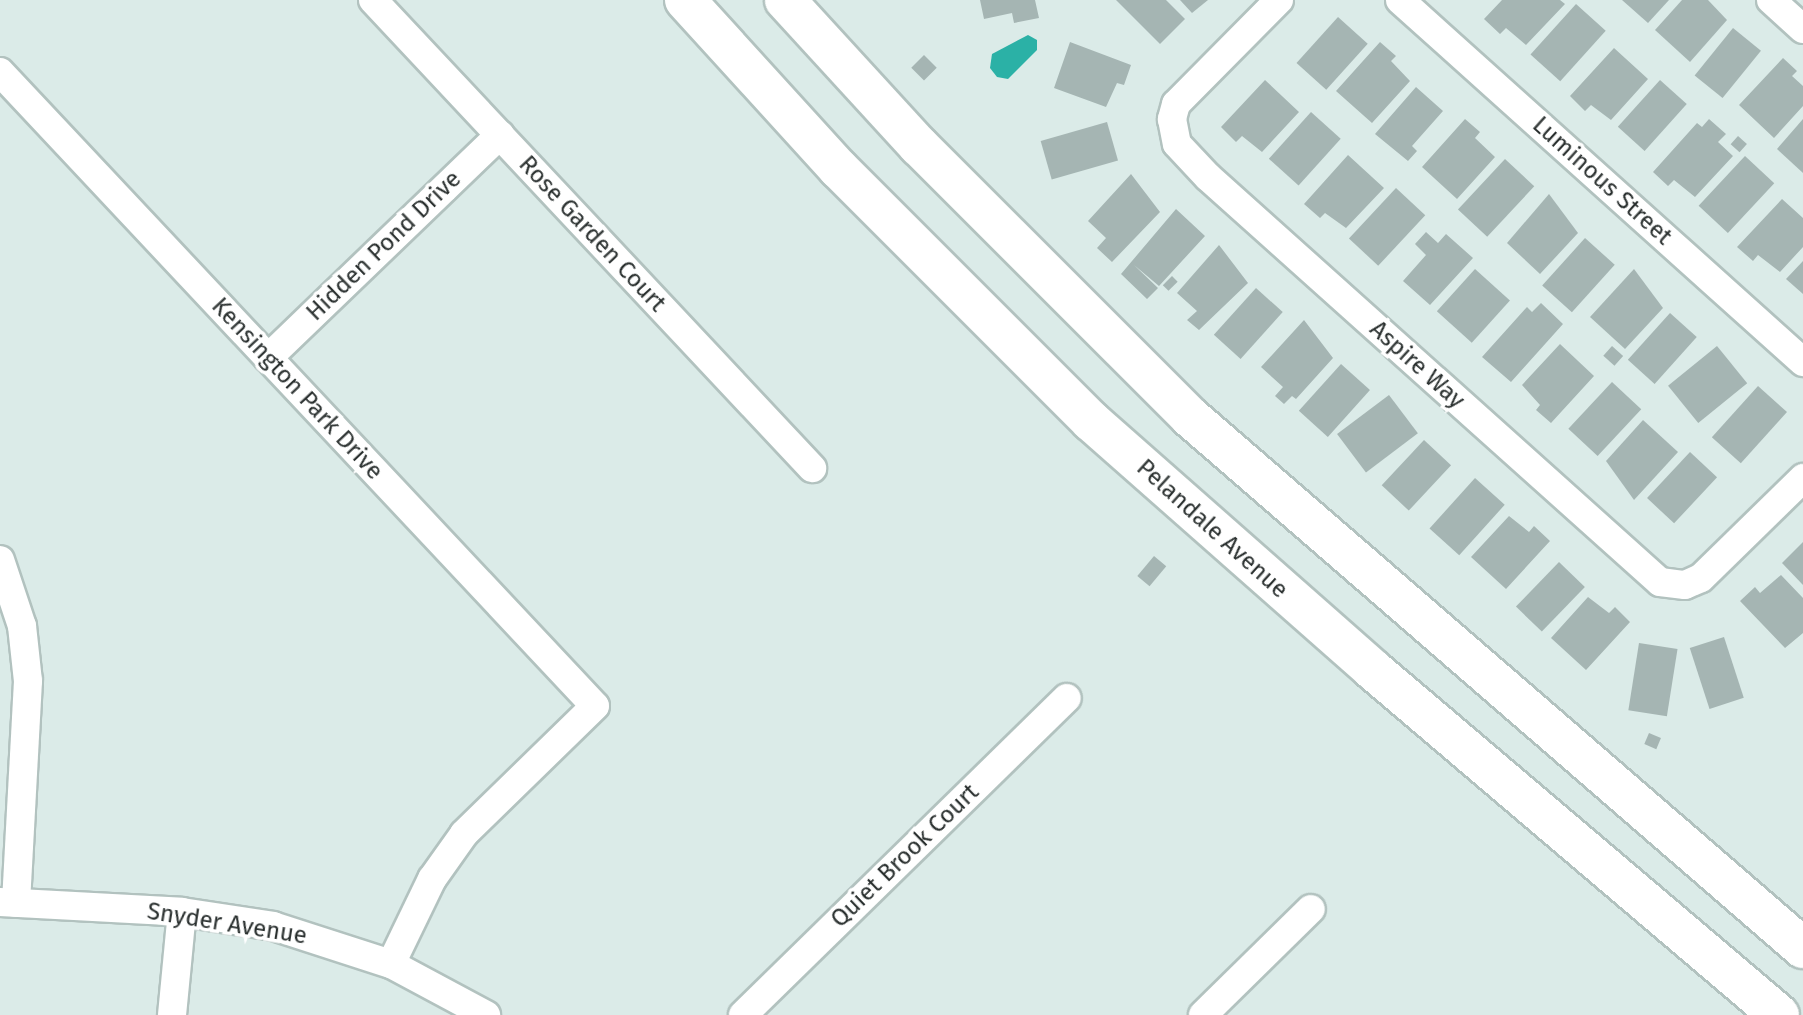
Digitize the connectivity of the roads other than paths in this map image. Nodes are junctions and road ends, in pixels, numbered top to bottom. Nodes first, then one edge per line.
1 (373, 0) edge
2 (685, 0) edge
3 (785, 0) edge
4 (1279, 0) edge
5 (1400, 0) edge
6 (1771, 0) edge
7 (1803, 29) edge
8 (0, 72) edge
9 (500, 135) junction
10 (268, 358) junction
11 (1803, 362) edge
12 (812, 468) dead end
13 (1803, 478) edge
14 (0, 560) edge
15 (1067, 698) dead end
16 (8, 902) edge
17 (1311, 909) dead end
18 (182, 912) junction
19 (1803, 948) edge
20 (391, 964) junction
21 (172, 1015) edge
22 (486, 1015) edge
23 (743, 1015) edge
24 (1203, 1015) edge
25 (1779, 1015) edge

1 - 9 street, Rose Garden Court
2 - 25 main road, Pelandale Avenue
3 - 19 main road
4 - 13 street, Aspire Way
5 - 11 street, Luminous Street
6 - 7 street
8 - 10 street, Kensington Park Drive
9 - 10 street, Hidden Pond Drive
9 - 12 street, Rose Garden Court
10 - 20 street, Kensington Park Drive
14 - 16 street
15 - 23 street, Quiet Brook Court
16 - 18 street, Snyder Avenue
17 - 24 street
18 - 20 street, Snyder Avenue
18 - 21 street
20 - 22 street, Snyder Avenue

